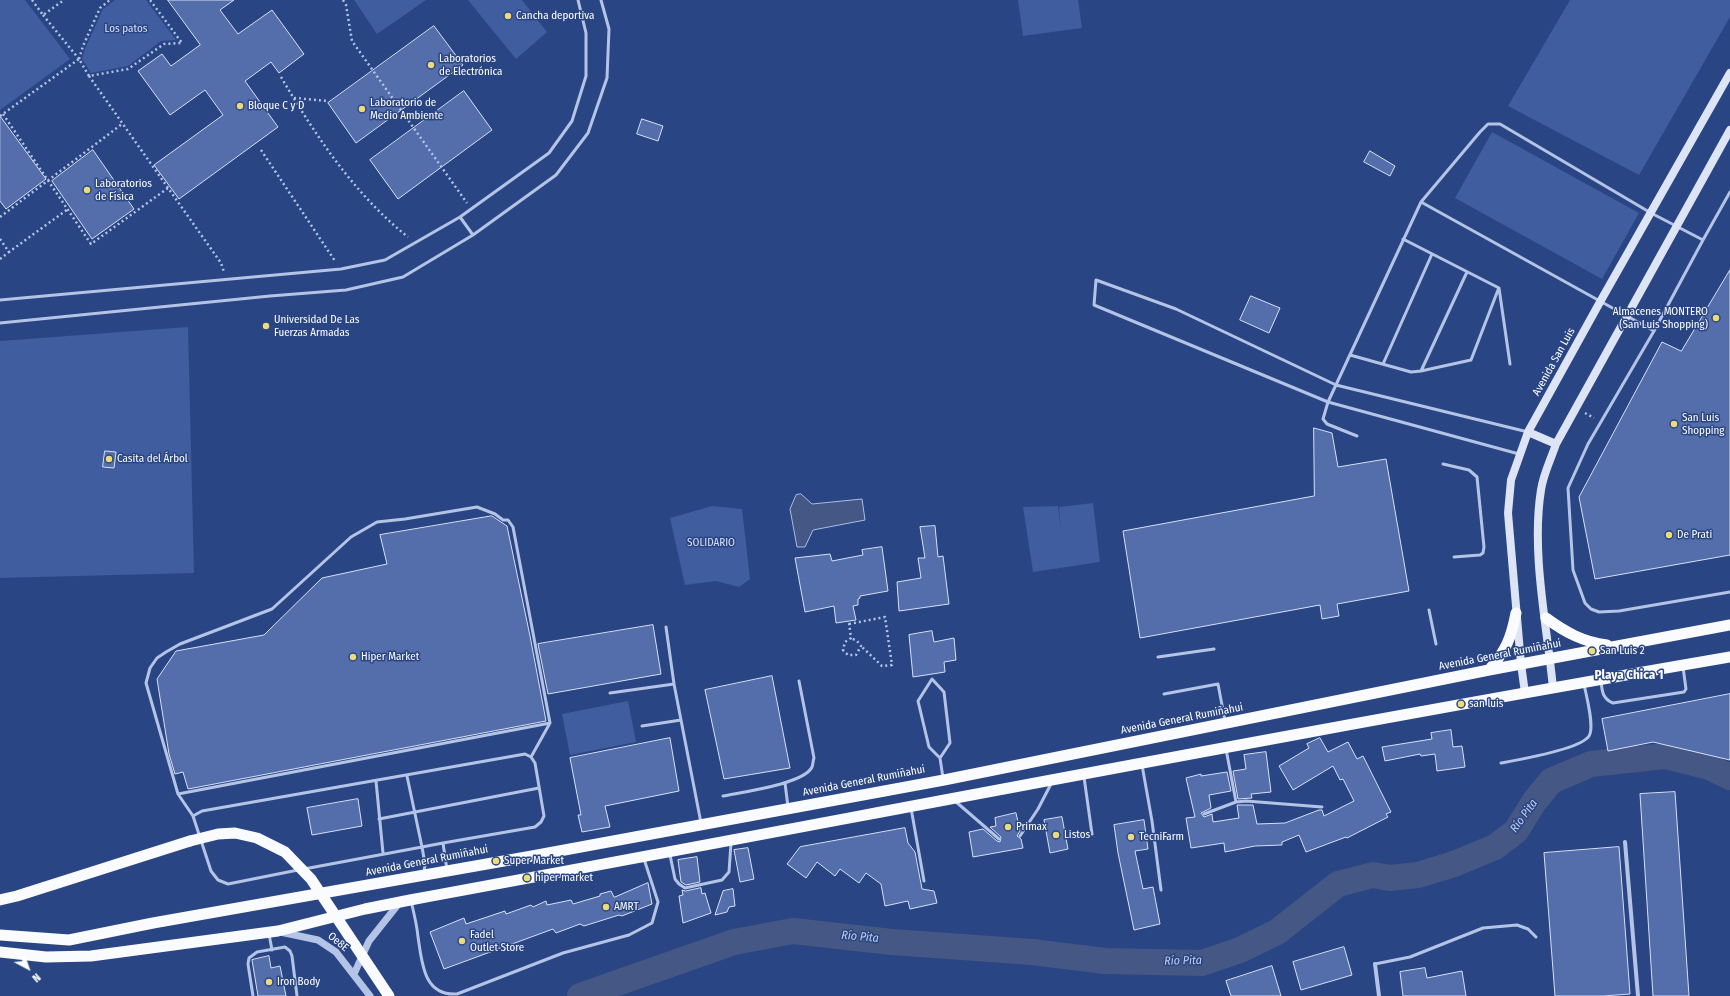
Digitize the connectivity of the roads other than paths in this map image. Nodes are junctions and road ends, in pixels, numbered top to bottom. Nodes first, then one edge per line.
1 (578, 0) edge
2 (602, 0) edge
3 (1730, 73) edge
4 (1730, 130) edge
5 (1730, 192) edge
6 (1420, 202) junction
7 (1651, 212) junction
8 (460, 217) junction
9 (1678, 227) junction
10 (473, 235) junction
11 (1403, 239) junction
12 (1703, 240) junction
13 (1432, 254) junction
14 (1467, 272) junction
15 (1499, 288) junction
16 (0, 300) edge
17 (1600, 302) junction
18 (1627, 316) junction
19 (0, 323) edge
20 (1654, 331) junction
21 (1350, 355) junction
22 (1383, 364) junction
23 (1510, 364) dead end
24 (1421, 371) junction
25 (1336, 385) junction
26 (1328, 402) junction
27 (1528, 432) junction
28 (1357, 436) dead end
29 (1556, 444) junction
30 (1519, 454) junction
31 (1443, 464) dead end
32 (1454, 557) dead end
33 (1730, 592) edge
34 (1429, 610) dead end
35 (1516, 613) junction
36 (1546, 618) junction
37 (1730, 625) edge
38 (666, 628) dead end
39 (1436, 644) dead end
40 (1616, 646) junction
41 (1214, 649) dead end
42 (1158, 657) dead end
43 (1730, 657) edge
44 (1550, 658) junction
45 (1521, 664) junction
46 (1682, 665) junction
47 (1490, 670) junction
48 (1600, 680) junction
49 (799, 681) dead end
50 (1584, 682) junction
51 (674, 684) junction
52 (1553, 688) junction
53 (610, 693) dead end
54 (1525, 693) junction
55 (1164, 694) dead end
56 (680, 720) junction
57 (550, 723) junction
58 (1226, 723) junction
59 (642, 726) dead end
60 (1226, 746) junction
61 (531, 756) junction
62 (940, 758) junction
63 (1142, 763) junction
64 (1501, 763) dead end
65 (1084, 775) junction
66 (407, 776) junction
67 (944, 780) junction
68 (1053, 780) junction
69 (376, 781) junction
70 (784, 783) junction
71 (539, 788) junction
72 (178, 794) junction
73 (723, 796) dead end
74 (952, 799) junction
75 (1236, 802) junction
76 (911, 806) junction
77 (1322, 807) dead end
78 (788, 809) junction
79 (414, 812) junction
80 (1204, 814) dead end
81 (193, 816) junction
82 (379, 819) junction
83 (702, 825) junction
84 (1092, 834) dead end
85 (1020, 836) dead end
86 (999, 839) dead end
87 (730, 840) junction
88 (1625, 842) dead end
89 (443, 843) junction
90 (422, 847) junction
91 (670, 851) junction
92 (383, 853) junction
93 (643, 856) junction
94 (447, 871) junction
95 (424, 875) junction
96 (924, 881) dead end
97 (1161, 890) dead end
98 (0, 900) edge
99 (405, 901) junction
100 (273, 932) junction
101 (0, 935) edge
102 (1536, 937) dead end
103 (272, 950) junction
104 (0, 952) edge
105 (1375, 964) joint
106 (354, 974) junction
107 (253, 996) edge
108 (296, 996) edge
109 (370, 996) edge
110 (389, 996) edge
111 (1379, 996) edge
112 (1638, 996) edge

1 - 8 lane
2 - 10 lane
3 - 7 main road, Avenida San Luis
4 - 9 main road
5 - 12 lane
6 - 7 lane
6 - 11 lane
6 - 17 lane
7 - 9 lane
7 - 17 main road, Avenida San Luis
8 - 10 lane
8 - 16 lane
9 - 12 lane
9 - 18 main road
10 - 19 lane
11 - 13 lane
11 - 21 lane
12 - 20 lane
13 - 14 lane
13 - 22 lane
14 - 15 lane
14 - 24 lane
15 - 23 lane
15 - 24 lane
17 - 18 lane
17 - 27 main road, Avenida San Luis
18 - 20 lane
18 - 29 main road
20 - 33 lane
21 - 22 lane
21 - 25 lane
22 - 24 lane
25 - 26 lane
25 - 26 lane
25 - 27 lane
26 - 28 lane
26 - 30 lane
27 - 29 main road
27 - 30 main road, Avenida San Luis
29 - 36 main road
30 - 35 main road, Avenida San Luis
31 - 32 lane
34 - 39 lane
35 - 45 main road, Avenida San Luis
35 - 47 highway
36 - 40 highway
36 - 44 main road
37 - 40 highway, Avenida General Rumiñahui
38 - 51 lane
40 - 44 highway, Avenida General Rumiñahui
41 - 42 lane
43 - 46 highway
44 - 45 highway, Avenida General Rumiñahui
44 - 52 main road
45 - 47 highway, Avenida General Rumiñahui
45 - 54 main road, Avenida San Luis
46 - 48 highway
46 - 48 lane
47 - 58 highway, Avenida General Rumiñahui
48 - 50 highway
49 - 70 lane
50 - 52 highway
50 - 64 lane
51 - 53 lane
51 - 56 lane
52 - 54 highway
54 - 60 highway
55 - 58 lane
56 - 59 lane
56 - 83 lane
57 - 61 lane
57 - 72 lane
57 - 72 lane
58 - 67 highway, Avenida General Rumiñahui
60 - 63 highway
60 - 75 lane
61 - 66 lane
61 - 71 lane
62 - 62 lane
62 - 67 lane
63 - 65 highway
63 - 97 lane
65 - 68 highway
65 - 84 lane
66 - 69 lane
66 - 79 lane
67 - 78 highway, Avenida General Rumiñahui
68 - 74 highway
68 - 85 lane
69 - 81 lane
69 - 82 lane
70 - 73 lane
70 - 78 lane
71 - 79 lane
71 - 89 lane
72 - 81 lane
74 - 76 highway
74 - 86 lane
75 - 77 lane
75 - 80 lane
76 - 87 highway
76 - 96 lane
78 - 83 highway, Avenida General Rumiñahui
79 - 82 lane
79 - 90 lane
81 - 92 lane
82 - 92 lane
83 - 94 highway, Avenida General Rumiñahui
87 - 91 highway
87 - 91 lane
88 - 112 street
89 - 90 lane
89 - 94 lane
90 - 92 lane
90 - 95 lane
91 - 93 highway
93 - 99 highway
93 - 99 lane
94 - 95 highway, Avenida General Rumiñahui
95 - 101 highway, Avenida General Rumiñahui
98 - 110 highway, bridge
99 - 100 highway
99 - 106 street, Oe8E
100 - 103 lane
100 - 104 highway
100 - 106 street, Oe8E
102 - 105 lane
103 - 107 lane
103 - 108 lane
105 - 111 street
106 - 109 street, Oe8E

